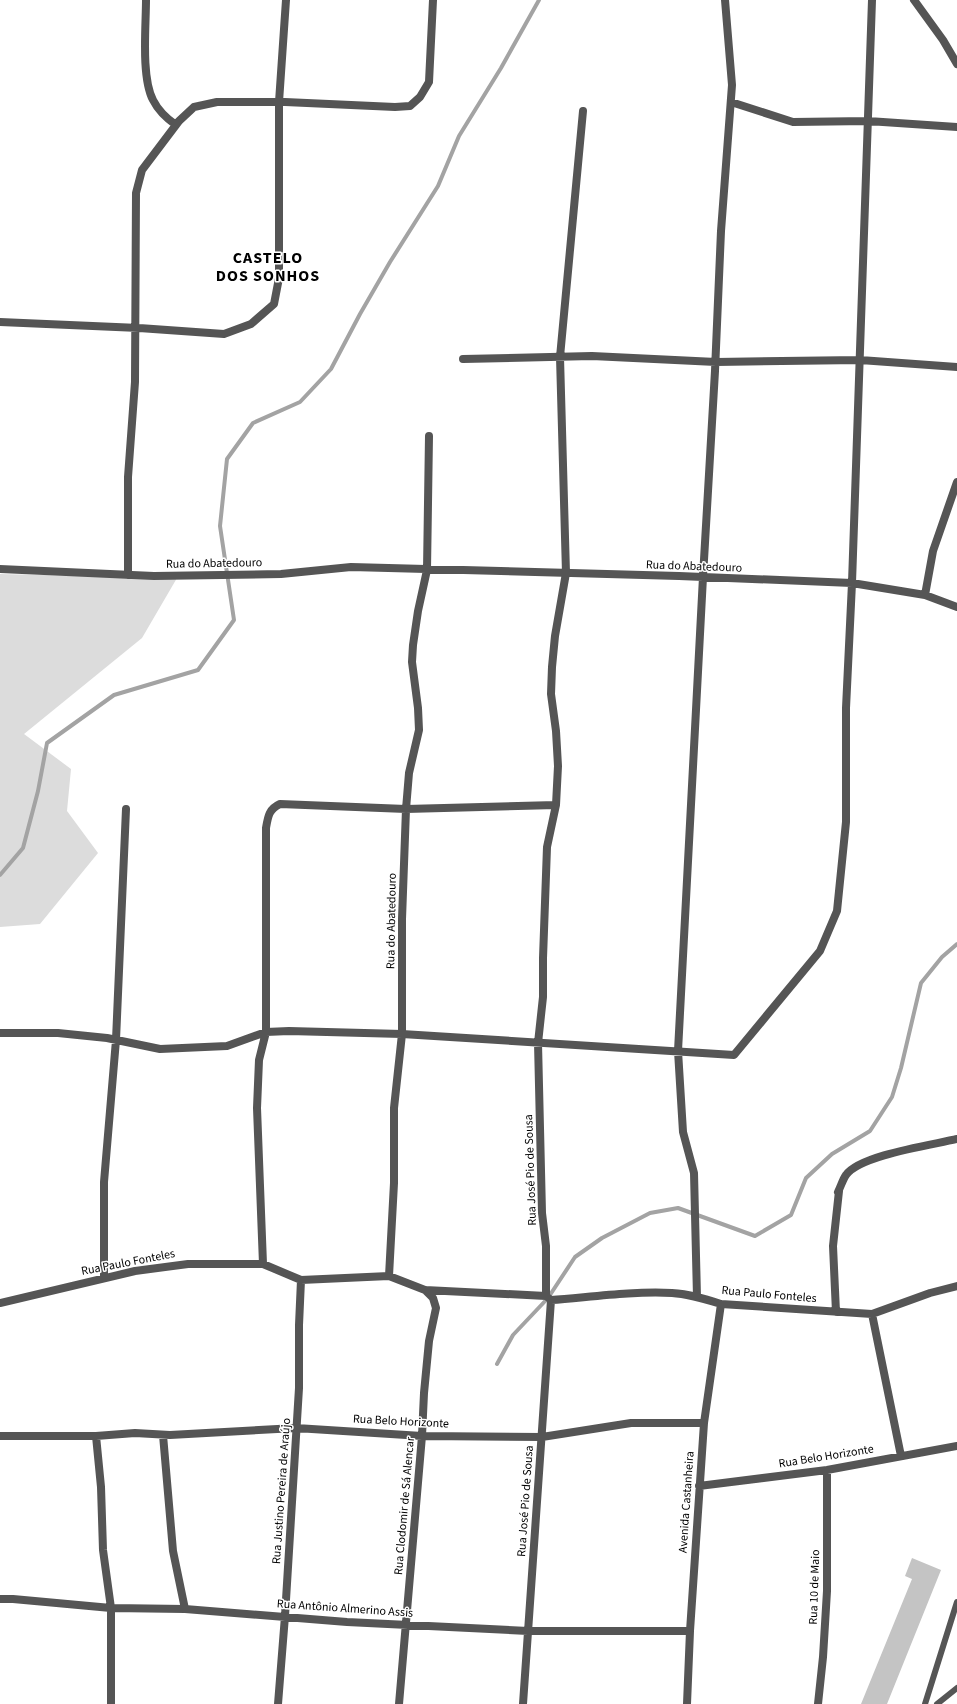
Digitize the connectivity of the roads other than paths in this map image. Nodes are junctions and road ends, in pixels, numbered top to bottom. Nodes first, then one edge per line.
1 (146, 0) edge
2 (286, 0) edge
3 (433, 0) edge
4 (725, 0) edge
5 (872, 0) edge
6 (914, 0) edge
7 (957, 64) edge
8 (279, 102) junction
9 (731, 102) junction
10 (583, 111) dead end
11 (868, 121) junction
12 (176, 125) junction
13 (957, 127) edge
14 (0, 322) edge
15 (135, 328) junction
16 (560, 357) junction
17 (462, 358) dead end
18 (860, 360) junction
19 (716, 362) junction
20 (957, 368) edge
21 (429, 436) dead end
22 (957, 482) edge
23 (0, 569) edge
24 (428, 570) junction
25 (566, 573) junction
26 (128, 574) junction
27 (703, 578) junction
28 (852, 583) junction
29 (925, 595) junction
30 (957, 606) edge
31 (556, 805) junction
32 (126, 809) dead end
33 (406, 809) junction
34 (266, 1032) junction
35 (0, 1033) edge
36 (402, 1034) junction
37 (116, 1040) junction
38 (538, 1043) junction
39 (678, 1051) junction
40 (957, 1139) edge
41 (263, 1264) junction
42 (389, 1276) junction
43 (104, 1278) junction
44 (301, 1280) junction
45 (957, 1286) edge
46 (425, 1290) junction
47 (697, 1297) junction
48 (549, 1298) junction
49 (0, 1303) edge
50 (721, 1304) junction
51 (836, 1312) junction
52 (872, 1314) junction
53 (704, 1423) junction
54 (296, 1428) junction
55 (163, 1434) junction
56 (0, 1436) edge
57 (96, 1436) junction
58 (422, 1436) junction
59 (542, 1437) junction
60 (957, 1446) edge
61 (901, 1456) junction
62 (827, 1470) junction
63 (699, 1486) junction
64 (0, 1599) edge
65 (957, 1602) edge
66 (110, 1608) junction
67 (185, 1608) junction
68 (285, 1616) junction
69 (406, 1625) junction
70 (528, 1631) junction
71 (690, 1631) junction
72 (957, 1688) edge
73 (111, 1704) edge
74 (278, 1704) edge
75 (399, 1704) edge
76 (523, 1704) edge
77 (687, 1704) edge
78 (818, 1704) edge
79 (925, 1704) edge
80 (937, 1704) edge

1 - 12 street
2 - 8 street
3 - 8 street
4 - 9 street
5 - 11 street
6 - 7 street
8 - 12 street
8 - 15 street
9 - 11 street
9 - 19 street
10 - 16 street, Rua José Pio de Sousa
11 - 13 street
11 - 18 street
12 - 15 street
14 - 15 street
15 - 26 street
16 - 17 street
16 - 19 street
16 - 25 street, Rua José Pio de Sousa
18 - 19 street
18 - 20 street
18 - 28 street
19 - 27 street
21 - 24 street, Rua do Abatedouro
22 - 29 street
23 - 26 street, Rua do Abatedouro
24 - 25 street, Rua do Abatedouro
24 - 26 street, Rua do Abatedouro
24 - 33 street, Rua do Abatedouro
25 - 27 street, Rua do Abatedouro
25 - 31 street, Rua José Pio de Sousa
27 - 28 street, Rua do Abatedouro
27 - 39 street
28 - 29 street, Rua do Abatedouro
28 - 39 street
29 - 30 street, Rua do Abatedouro
31 - 33 street
31 - 38 street, Rua José Pio de Sousa
32 - 37 street
33 - 34 street
33 - 36 street, Rua do Abatedouro
34 - 36 street
34 - 37 street
34 - 41 street
35 - 37 street
36 - 38 street
36 - 42 street, Rua do Abatedouro
37 - 43 street
38 - 39 street
38 - 48 street, Rua José Pio de Sousa
39 - 47 street
40 - 51 street
41 - 43 street, Rua Paulo Fonteles
41 - 44 street, Rua Paulo Fonteles
42 - 44 street, Rua Paulo Fonteles
42 - 46 street, Rua Paulo Fonteles
43 - 49 street, Rua Paulo Fonteles
44 - 54 street, Rua Justino Pereira de Araújo
45 - 52 street, Rua Paulo Fonteles
46 - 48 street, Rua Paulo Fonteles
46 - 58 street, Rua Clodomir de Sá Alencar
47 - 48 street, Rua Paulo Fonteles
47 - 50 street, Rua Paulo Fonteles
48 - 59 street, Rua José Pio de Sousa
50 - 51 street, Rua Paulo Fonteles
50 - 53 street, Avenida Castanheira
51 - 52 street, Rua Paulo Fonteles
52 - 61 street
53 - 59 street, Rua Belo Horizonte
53 - 63 street, Avenida Castanheira
54 - 55 street, Rua Belo Horizonte
54 - 58 street, Rua Belo Horizonte
54 - 68 street, Rua Justino Pereira de Araújo
55 - 57 street, Rua Belo Horizonte
55 - 67 street
56 - 57 street, Rua Belo Horizonte
57 - 66 street
58 - 59 street, Rua Belo Horizonte
58 - 69 street, Rua Clodomir de Sá Alencar
59 - 70 street, Rua José Pio de Sousa
60 - 61 street, Rua Belo Horizonte
61 - 62 street, Rua Belo Horizonte
62 - 63 street, Rua Belo Horizonte
62 - 78 street, Rua 10 de Maio
63 - 71 street, Avenida Castanheira
64 - 66 street, Rua Antônio Almerino Assis
65 - 79 lane
66 - 67 street, Rua Antônio Almerino Assis
66 - 73 street
67 - 68 street, Rua Antônio Almerino Assis
68 - 69 street, Rua Antônio Almerino Assis
68 - 74 street, Rua Justino Pereira de Araújo
69 - 70 street, Rua Antônio Almerino Assis
69 - 75 street, Rua Clodomir de Sá Alencar
70 - 71 street, Rua Antônio Almerino Assis
70 - 76 street, Rua José Pio de Sousa
71 - 77 street, Avenida Castanheira
72 - 80 lane

